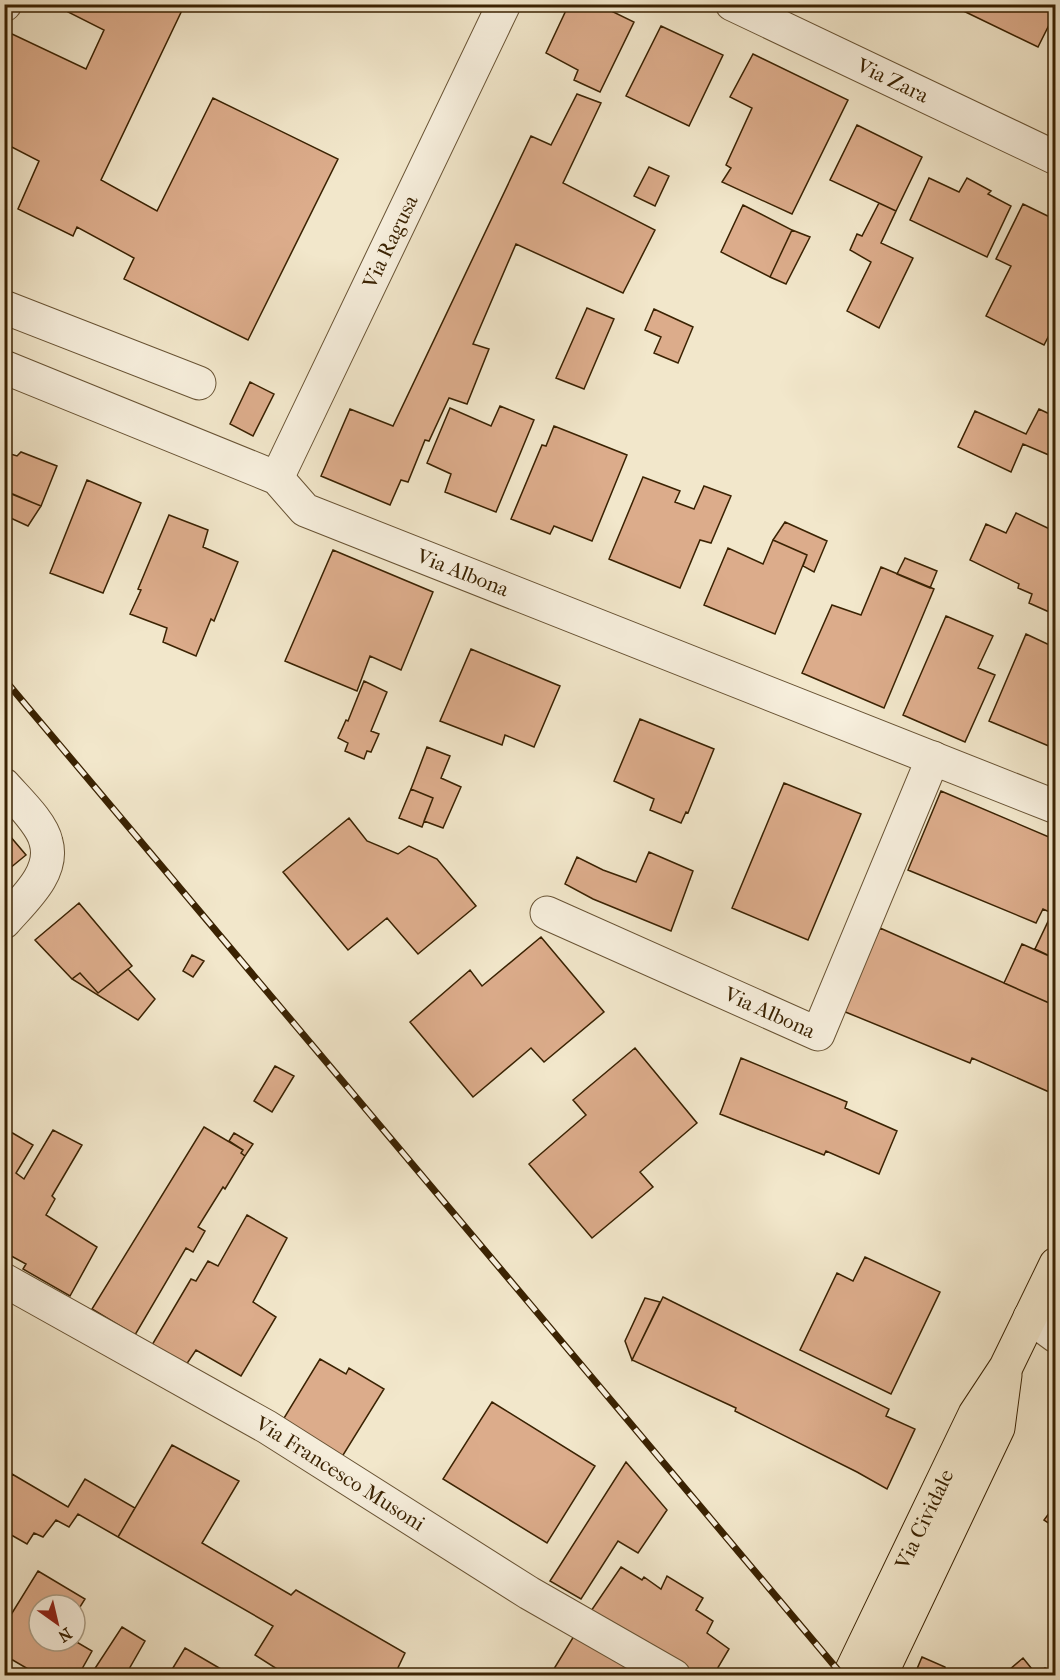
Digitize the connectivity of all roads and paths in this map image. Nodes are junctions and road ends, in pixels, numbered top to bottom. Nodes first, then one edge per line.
1 (504, 4) edge
2 (732, 4) edge
3 (1056, 158) edge
4 (4, 307) edge
5 (4, 367) edge
6 (199, 383) dead end
7 (277, 478) junction
8 (933, 758) junction
9 (4, 785) edge
10 (1056, 807) edge
11 (547, 913) dead end
12 (4, 922) edge
13 (1056, 1264) edge
14 (4, 1280) edge
15 (1043, 1326) edge
16 (1006, 1367) junction
17 (674, 1676) edge
18 (849, 1676) edge
19 (880, 1676) edge

1 - 7 street, Via Ragusa
2 - 3 street, Via Zara
4 - 6 street
5 - 7 street, Via Albona
7 - 8 street, Via Albona
8 - 10 street, Via Albona
8 - 11 street, Via Albona
9 - 12 street
13 - 15 main road, Via Cividale
14 - 17 street, Via Francesco Musoni
15 - 16 main road, Via Cividale
16 - 18 main road, Via Cividale
16 - 19 main road, Via Cividale

